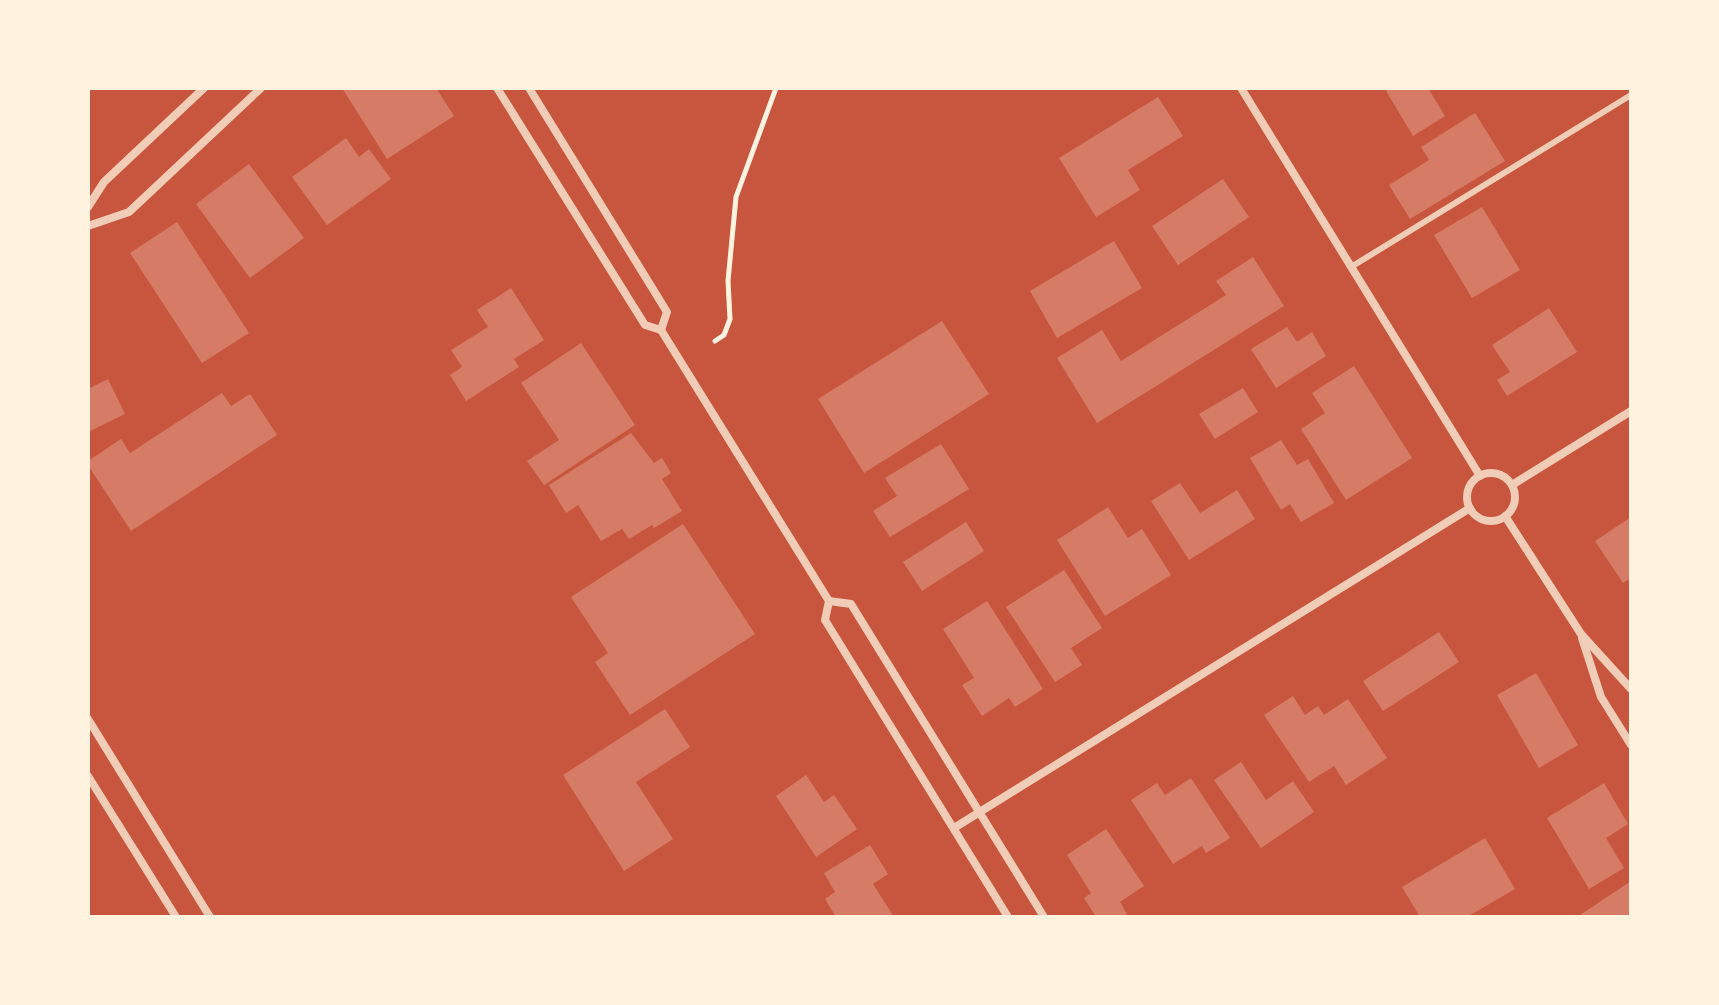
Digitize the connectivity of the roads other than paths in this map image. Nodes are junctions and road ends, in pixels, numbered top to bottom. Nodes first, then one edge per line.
1 (204, 88) edge
2 (261, 88) edge
3 (497, 88) edge
4 (529, 88) edge
5 (1241, 88) edge
6 (1631, 95) edge
7 (88, 207) edge
8 (88, 226) edge
9 (1351, 267) junction
10 (661, 330) junction
11 (1631, 411) edge
12 (1480, 476) junction
13 (1512, 485) junction
14 (1470, 508) junction
15 (1505, 516) junction
16 (829, 601) junction
17 (1581, 634) junction
18 (1631, 689) edge
19 (88, 719) edge
20 (1631, 745) edge
21 (88, 776) edge
22 (979, 813) junction
23 (954, 828) junction
24 (176, 917) edge
25 (210, 917) edge
26 (1008, 917) edge
27 (1044, 917) edge

1 - 7 street
2 - 8 street
3 - 10 street
4 - 10 street
5 - 9 street
6 - 9 lane
9 - 12 street
10 - 16 street
11 - 13 street
12 - 13 street
12 - 14 street
13 - 15 street
14 - 15 street
14 - 22 street
15 - 17 street
16 - 22 street
16 - 23 street
17 - 18 street
17 - 20 street
19 - 25 street
21 - 24 street
22 - 23 street
22 - 27 street
23 - 26 street

